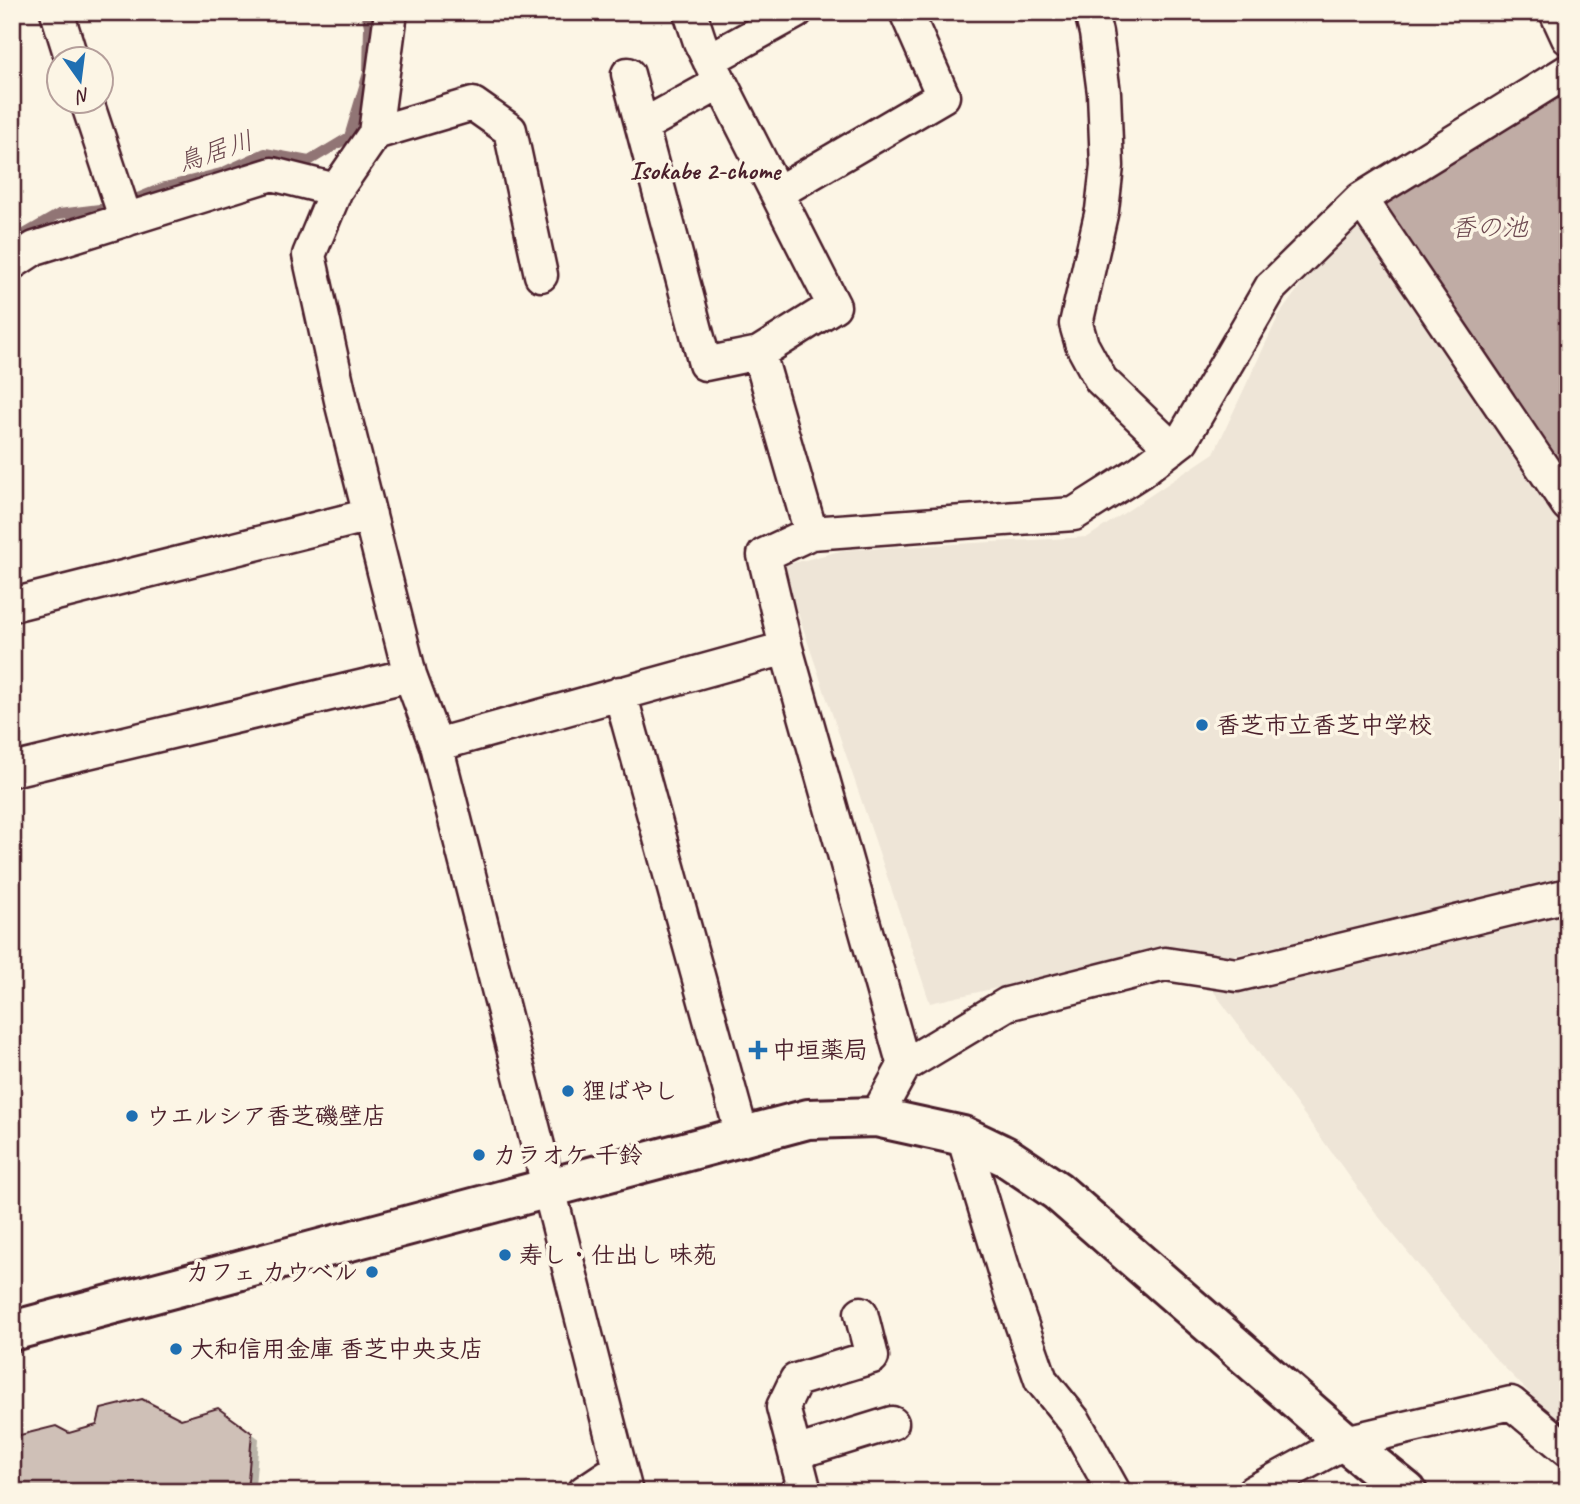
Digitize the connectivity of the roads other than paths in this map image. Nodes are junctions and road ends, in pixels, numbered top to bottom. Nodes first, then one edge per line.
1 (57, 12) edge
2 (391, 12) edge
3 (690, 12) edge
4 (796, 12) edge
5 (906, 12) edge
6 (1091, 12) edge
7 (1556, 12) edge
8 (1568, 38) edge
9 (68, 46) edge
10 (715, 71) junction
11 (1568, 71) edge
12 (628, 74) dead end
13 (91, 116) edge
14 (642, 126) junction
15 (375, 133) junction
16 (336, 190) junction
17 (777, 194) junction
18 (1362, 199) junction
19 (126, 220) junction
20 (12, 263) edge
21 (541, 275) dead end
22 (759, 353) junction
23 (1172, 448) junction
24 (1568, 505) edge
25 (370, 515) junction
26 (811, 533) junction
27 (12, 606) edge
28 (786, 648) junction
29 (410, 675) junction
30 (620, 694) junction
31 (436, 745) junction
32 (12, 770) edge
33 (1568, 895) edge
34 (904, 1066) junction
35 (876, 1117) junction
36 (742, 1135) junction
37 (963, 1136) junction
38 (548, 1188) junction
39 (861, 1312) dead end
40 (12, 1331) edge
41 (892, 1423) dead end
42 (1345, 1442) junction
43 (1568, 1450) edge
44 (795, 1453) junction
45 (623, 1480) edge
46 (584, 1492) edge
47 (797, 1492) edge
48 (1114, 1492) edge
49 (1253, 1492) edge
50 (1407, 1492) edge

1 - 9 street
2 - 15 street
3 - 10 street
4 - 10 street
5 - 17 street
6 - 23 street
7 - 8 street
10 - 14 street
10 - 17 street
11 - 18 street
12 - 14 street
13 - 19 street
14 - 22 street
15 - 16 street
15 - 21 street
16 - 19 street
16 - 25 street
17 - 22 street
18 - 23 street
18 - 24 street
19 - 20 street
22 - 26 street
23 - 26 street
25 - 27 street
25 - 29 street
26 - 28 street
28 - 30 street
28 - 34 street
29 - 31 street
29 - 32 street
30 - 31 street
30 - 36 street
31 - 38 street
33 - 34 street
34 - 35 street
35 - 36 street
35 - 37 street
36 - 38 street
37 - 42 street
37 - 48 street
38 - 40 street
38 - 45 street
39 - 44 street
41 - 44 street
42 - 43 street
42 - 49 street
42 - 50 street
44 - 47 street
45 - 46 street

